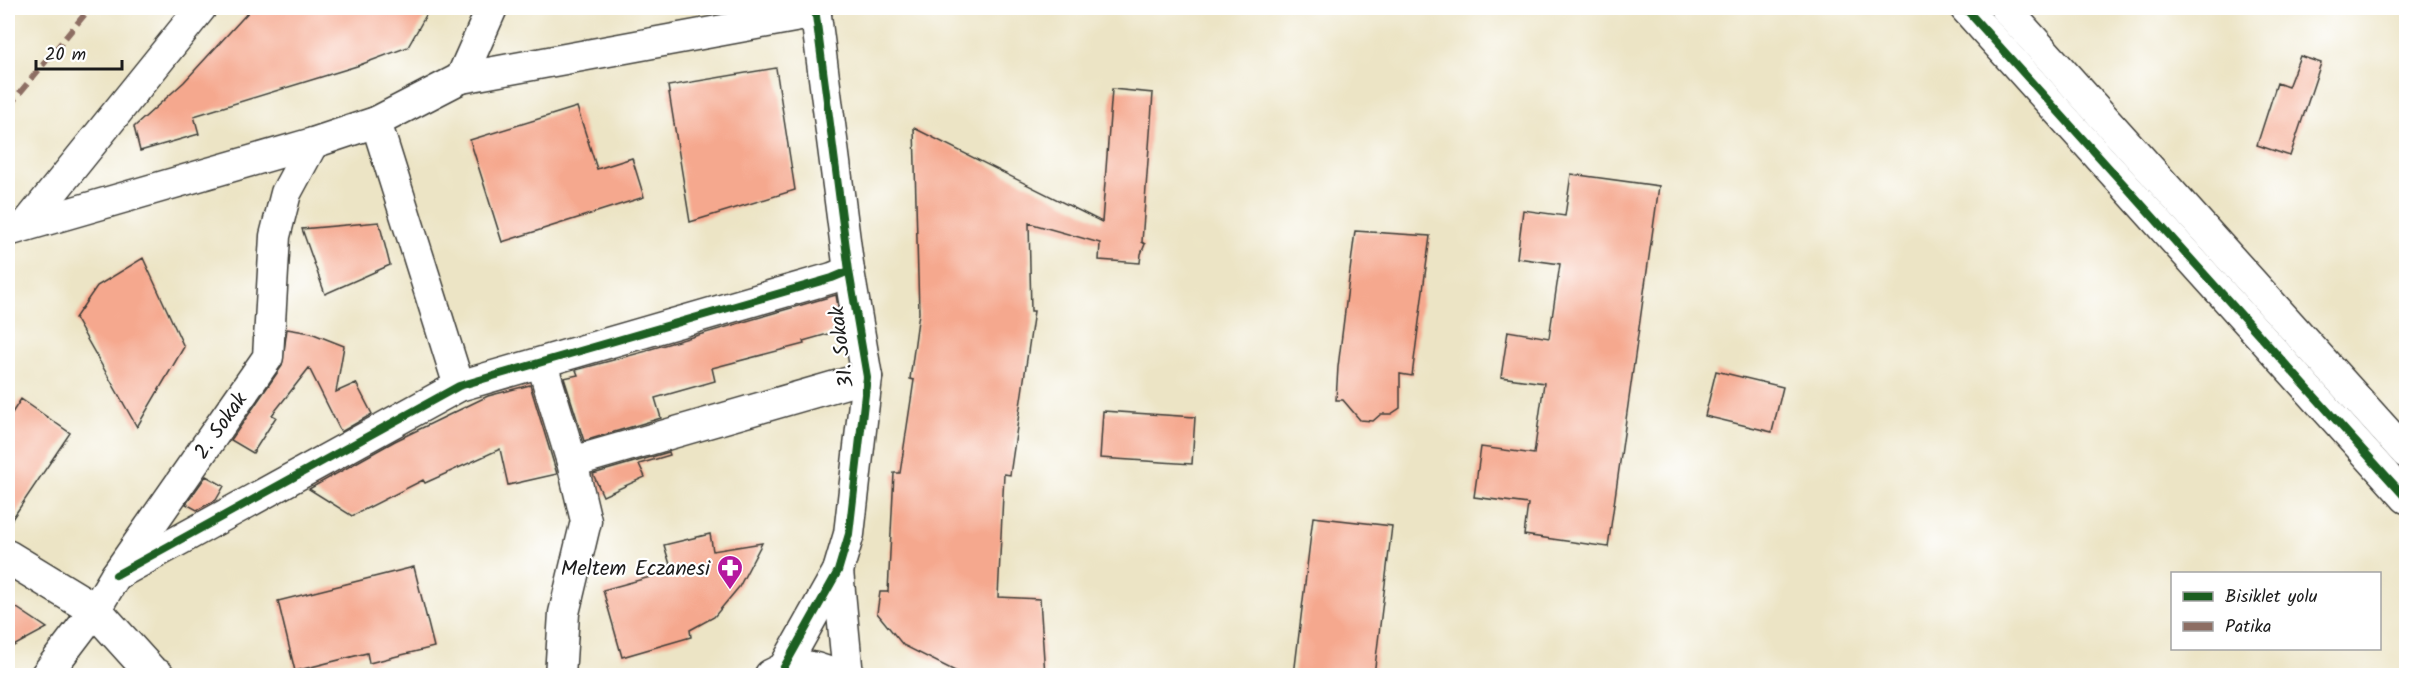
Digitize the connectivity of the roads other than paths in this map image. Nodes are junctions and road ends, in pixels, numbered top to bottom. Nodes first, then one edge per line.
1 (201, 8) edge
2 (492, 8) edge
3 (1965, 8) edge
4 (2005, 8) edge
5 (816, 10) edge
6 (461, 78) junction
7 (376, 122) junction
8 (313, 143) junction
9 (16, 228) edge
10 (849, 270) junction
11 (542, 364) junction
12 (867, 378) junction
13 (459, 386) junction
14 (2406, 453) edge
15 (572, 462) junction
16 (2406, 498) edge
17 (8, 557) edge
18 (838, 571) junction
19 (116, 575) junction
20 (95, 610) junction
21 (777, 672) edge
22 (45, 675) edge
23 (154, 675) edge
24 (560, 675) edge
25 (833, 675) edge
26 (848, 675) edge

1 - 9 street
2 - 6 street
3 - 16 street
4 - 14 street
5 - 6 street
5 - 10 street, 31. Sokak
6 - 7 street
7 - 8 street
7 - 13 street
8 - 9 street
8 - 19 street, 2. Sokak
10 - 11 street
10 - 12 street, 31. Sokak
11 - 13 street
11 - 15 street
12 - 15 street
12 - 18 street, 31. Sokak
13 - 19 street
15 - 24 street
17 - 20 main road
18 - 21 street, 31. Sokak
18 - 26 street, 31. Sokak
19 - 20 street, 2. Sokak
20 - 22 street, 2. Sokak
20 - 23 main road
21 - 25 main road

